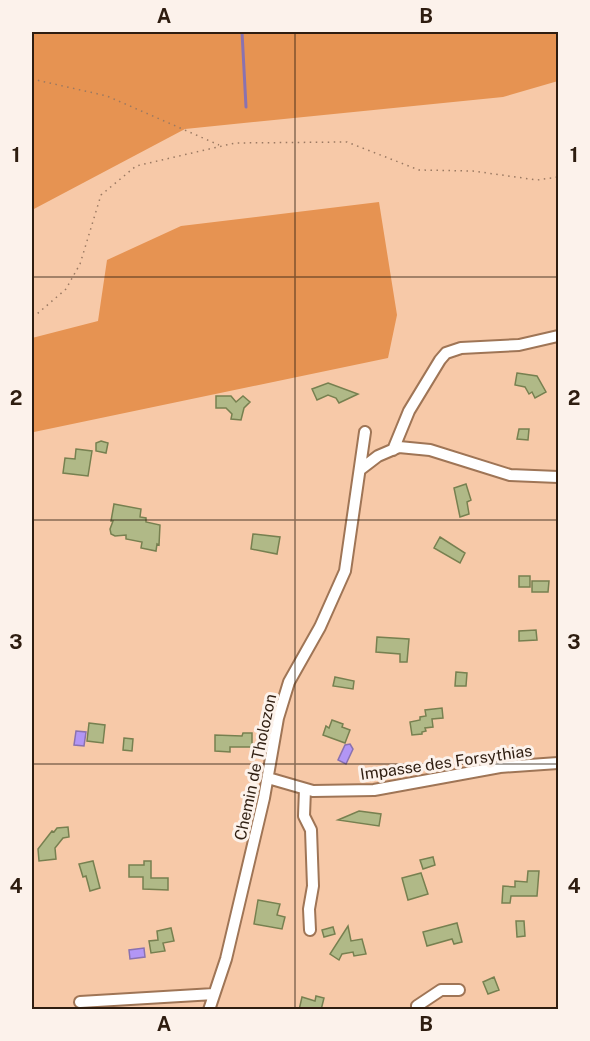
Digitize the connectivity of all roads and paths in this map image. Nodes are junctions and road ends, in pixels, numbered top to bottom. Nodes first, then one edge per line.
1 (32, 79) edge
2 (221, 146) junction
3 (558, 177) edge
4 (32, 315) edge
5 (558, 336) edge
6 (365, 432) dead end
7 (393, 450) junction
8 (361, 469) junction
9 (558, 477) edge
10 (558, 763) edge
11 (268, 778) junction
12 (305, 789) junction
13 (310, 930) dead end
14 (459, 990) dead end
15 (214, 994) junction
16 (80, 1002) dead end
17 (209, 1010) edge
18 (418, 1010) edge

1 - 2 path
2 - 3 path
2 - 4 path
5 - 7 street
6 - 8 street, Chemin de Tholozon
7 - 8 street
7 - 9 street
8 - 11 street, Chemin de Tholozon
10 - 12 street, Impasse des Forsythias
11 - 12 street, Impasse des Forsythias
11 - 15 street, Chemin de Tholozon
12 - 13 street
14 - 18 street
15 - 16 street
15 - 17 street, Chemin de Tholozon

